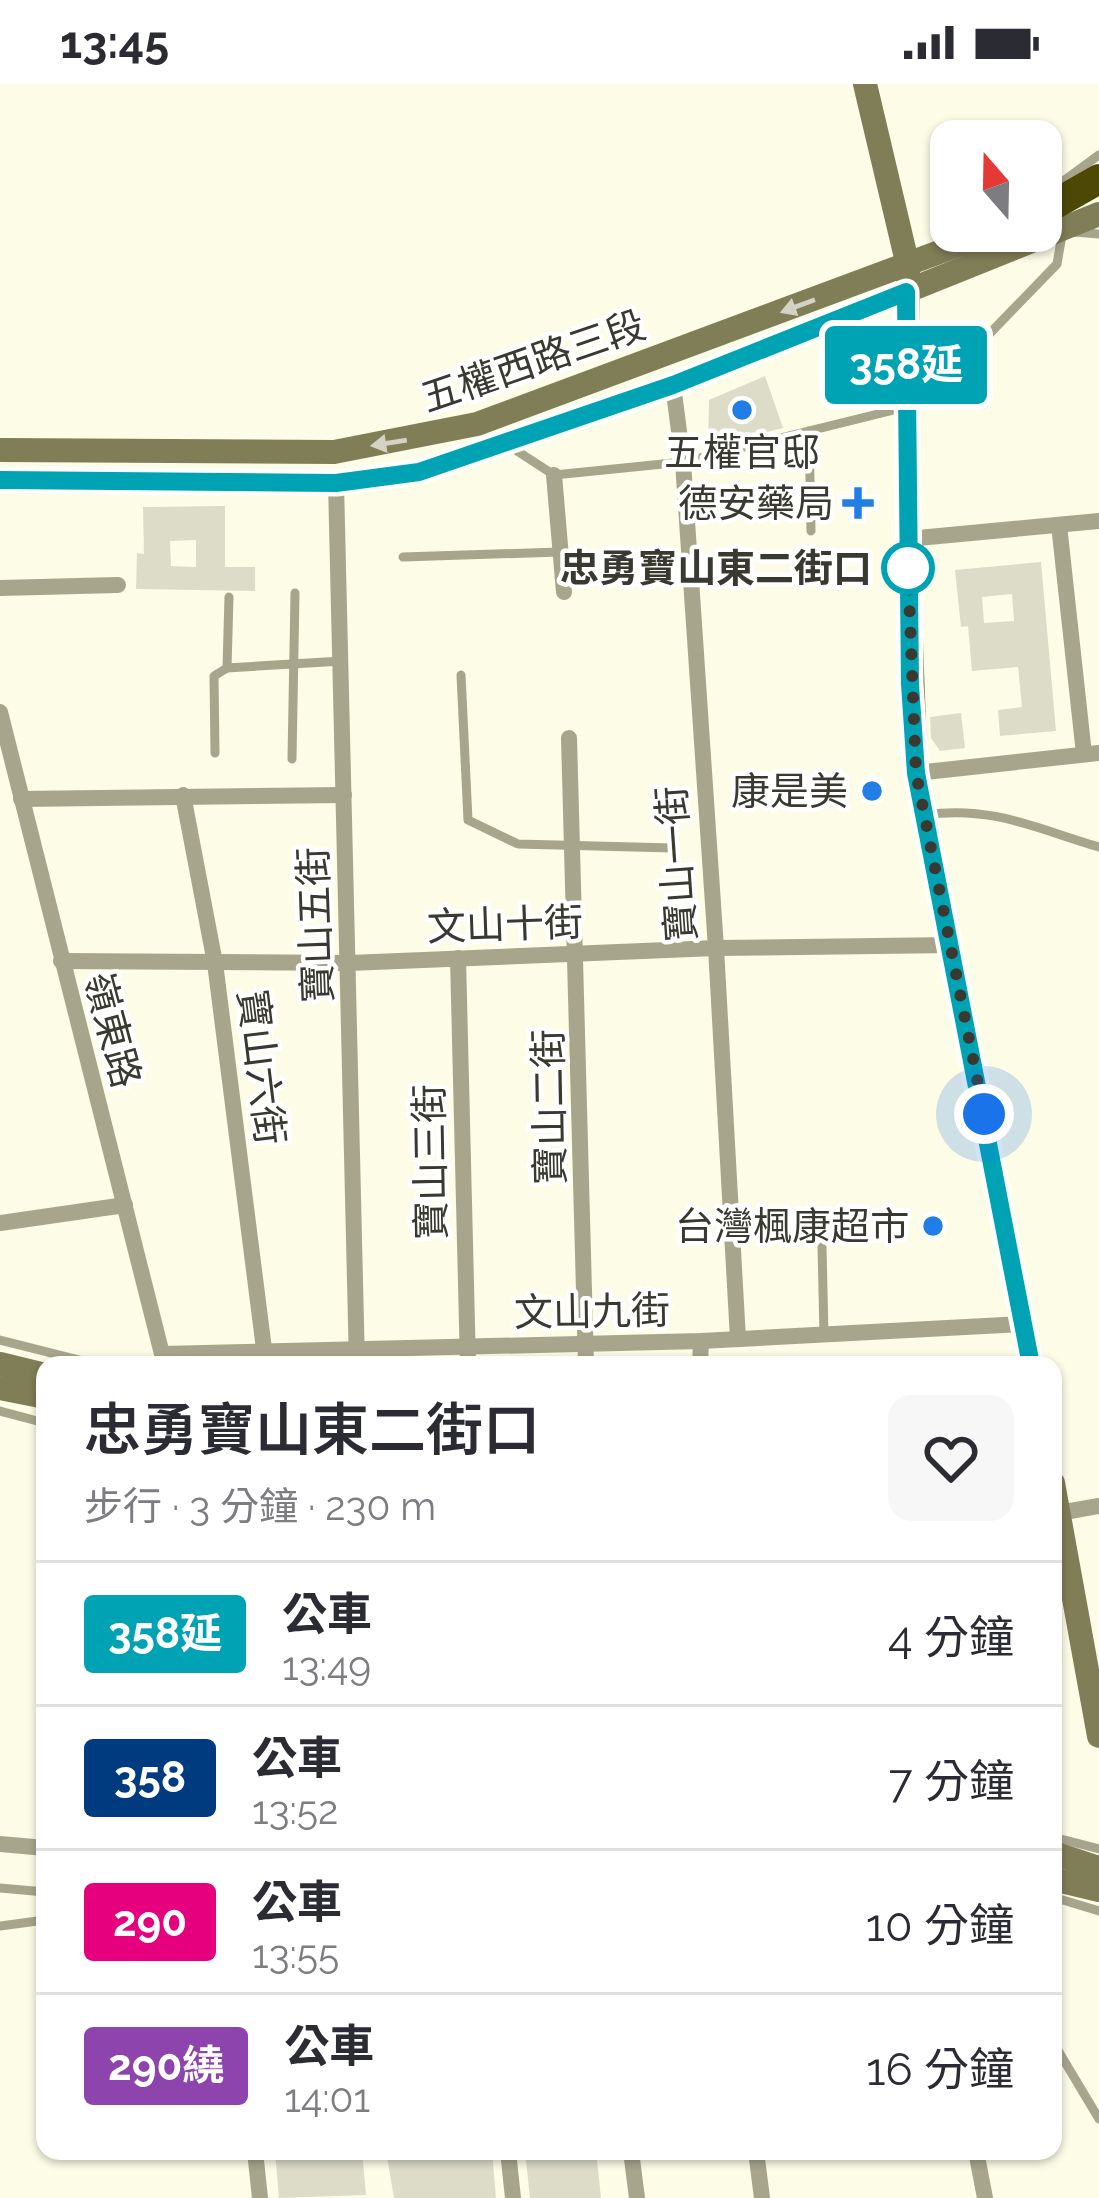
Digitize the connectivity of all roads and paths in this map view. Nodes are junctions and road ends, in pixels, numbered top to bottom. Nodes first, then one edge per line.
1 (865, 84) edge
2 (1099, 155) edge
3 (1099, 178) edge
4 (1062, 182) edge
5 (1099, 192) edge
6 (1062, 204) edge
7 (1062, 208) edge
8 (1099, 214) edge
9 (1062, 215) edge
10 (1062, 221) edge
11 (1099, 234) edge
12 (943, 252) edge
13 (979, 252) edge
14 (1061, 252) edge
15 (908, 266) junction
16 (906, 292) junction
17 (673, 385) junction
18 (906, 407) junction
19 (487, 420) junction
20 (809, 430) junction
21 (508, 444) junction
22 (0, 450) edge
23 (682, 462) junction
24 (554, 475) junction
25 (0, 481) edge
26 (336, 483) junction
27 (1099, 521) edge
28 (1059, 525) junction
29 (811, 531) dead end
30 (907, 539) junction
31 (560, 552) junction
32 (403, 557) dead end
33 (118, 585) dead end
34 (0, 588) edge
35 (563, 592) dead end
36 (296, 593) dead end
37 (229, 597) dead end
38 (343, 661) junction
39 (293, 664) junction
40 (227, 668) junction
41 (461, 675) dead end
42 (0, 712) edge
43 (569, 738) dead end
44 (215, 753) dead end
45 (1091, 754) edge
46 (292, 759) dead end
47 (916, 773) junction
48 (183, 795) junction
49 (344, 795) junction
50 (21, 799) junction
51 (926, 815) junction
52 (572, 847) junction
53 (1099, 847) edge
54 (672, 848) dead end
55 (952, 945) junction
56 (716, 948) junction
57 (578, 954) junction
58 (458, 958) junction
59 (61, 961) junction
60 (215, 963) junction
61 (350, 963) junction
62 (125, 1205) junction
63 (0, 1223) edge
64 (822, 1246) dead end
65 (1024, 1324) junction
66 (824, 1334) junction
67 (737, 1339) junction
68 (0, 1340) edge
69 (701, 1341) junction
70 (588, 1344) junction
71 (264, 1349) junction
72 (63, 1356) edge
73 (163, 1356) edge
74 (200, 1356) edge
75 (330, 1356) edge
76 (358, 1356) edge
77 (468, 1356) edge
78 (587, 1356) edge
79 (700, 1356) edge
80 (1029, 1356) edge
81 (0, 1364) edge
82 (36, 1373) edge
83 (0, 1388) edge
84 (36, 1395) edge
85 (0, 1411) edge
86 (36, 1421) edge
87 (1099, 1506) edge
88 (1062, 1512) edge
89 (1062, 1568) edge
90 (1064, 1605) edge
91 (1090, 1640) edge
92 (1099, 1736) edge
93 (1062, 1839) edge
94 (0, 1844) edge
95 (36, 1847) edge
96 (1099, 1849) edge
97 (1062, 1856) edge
98 (1099, 1868) edge
99 (1062, 1881) edge
100 (0, 1888) edge
101 (1099, 1890) edge
102 (36, 1891) edge
103 (1062, 1900) edge
104 (1099, 1911) edge
105 (36, 1921) edge
106 (0, 1926) edge
107 (1062, 2057) edge
108 (1099, 2119) edge
109 (256, 2160) edge
110 (509, 2160) edge
111 (632, 2160) edge
112 (757, 2160) edge
113 (978, 2160) edge
114 (260, 2198) edge
115 (513, 2198) edge
116 (637, 2198) edge
117 (762, 2198) edge
118 (985, 2198) edge

1 - 15 main road
2 - 4 lane
3 - 6 highway
5 - 7 main road, 五權西路三段
8 - 9 main road, 五權西路三段
10 - 11 lane
12 - 15 main road, 五權西路三段
13 - 16 main road, 五權西路三段
14 - 18 lane
15 - 16 main road
15 -> 19 main road, 五權西路三段
16 - 17 main road, 五權西路三段
16 - 18 main road
17 - 21 main road, 五權西路三段
17 - 23 street, 寶山一街
18 - 20 lane
18 - 30 main road
19 - 21 lane
19 -> 22 main road, 五權西路三段
20 - 23 lane
20 - 29 lane
21 - 24 lane
21 - 26 main road, 五權西路三段
23 - 24 lane
23 - 56 street, 寶山一街
24 - 31 street
25 - 26 main road, 五權西路三段
26 - 38 street, 寶山五街
27 - 28 street
28 - 30 street
28 - 45 street
30 - 47 main road
31 - 32 lane
31 - 35 street
33 - 34 street
36 - 39 lane
37 - 40 lane
38 - 39 lane
38 - 49 street, 寶山五街
39 - 40 lane
39 - 46 lane
40 - 44 lane
41 - 52 lane
42 - 50 street, 嶺東路
43 - 52 street, 寶山二街
45 - 47 street
47 - 51 main road
48 - 49 street
48 - 50 street
48 - 60 street, 寶山六街
49 - 61 street, 寶山五街
50 - 59 street, 嶺東路
51 - 53 lane
51 - 55 main road
52 - 54 lane
52 - 57 street, 寶山二街
55 - 56 street, 文山十街
55 - 65 main road
56 - 57 street, 文山十街
56 - 67 street, 寶山一街
57 - 58 street, 文山十街
57 - 70 street, 寶山二街
58 - 61 street, 文山十街
58 - 77 street, 寶山三街
59 - 60 street, 文山十街
59 - 62 street, 嶺東路
60 - 61 street, 文山十街
60 - 71 street, 寶山六街
61 - 76 street, 寶山五街
62 - 63 street
62 - 73 street, 嶺東路
64 - 66 lane
65 - 66 street, 文山九街
65 - 80 main road
66 - 67 street, 文山九街
67 - 69 street, 文山九街
68 - 72 lane
69 - 70 street, 文山九街
69 - 79 street
70 - 77 street, 文山九街
70 - 78 street, 寶山二街
71 - 74 street, 文山九街
71 - 75 street, 文山九街
81 - 82 main road
83 - 84 main road
85 - 86 lane
87 - 88 street
89 - 90 main road
90 - 91 main road
91 - 92 main road
93 - 96 lane
94 - 95 street
97 - 98 main road
99 - 101 main road
100 - 102 lane
103 - 104 lane
105 - 106 lane
107 - 108 lane
109 - 114 street
110 - 115 street
111 - 116 street
112 - 117 street
113 - 118 street

